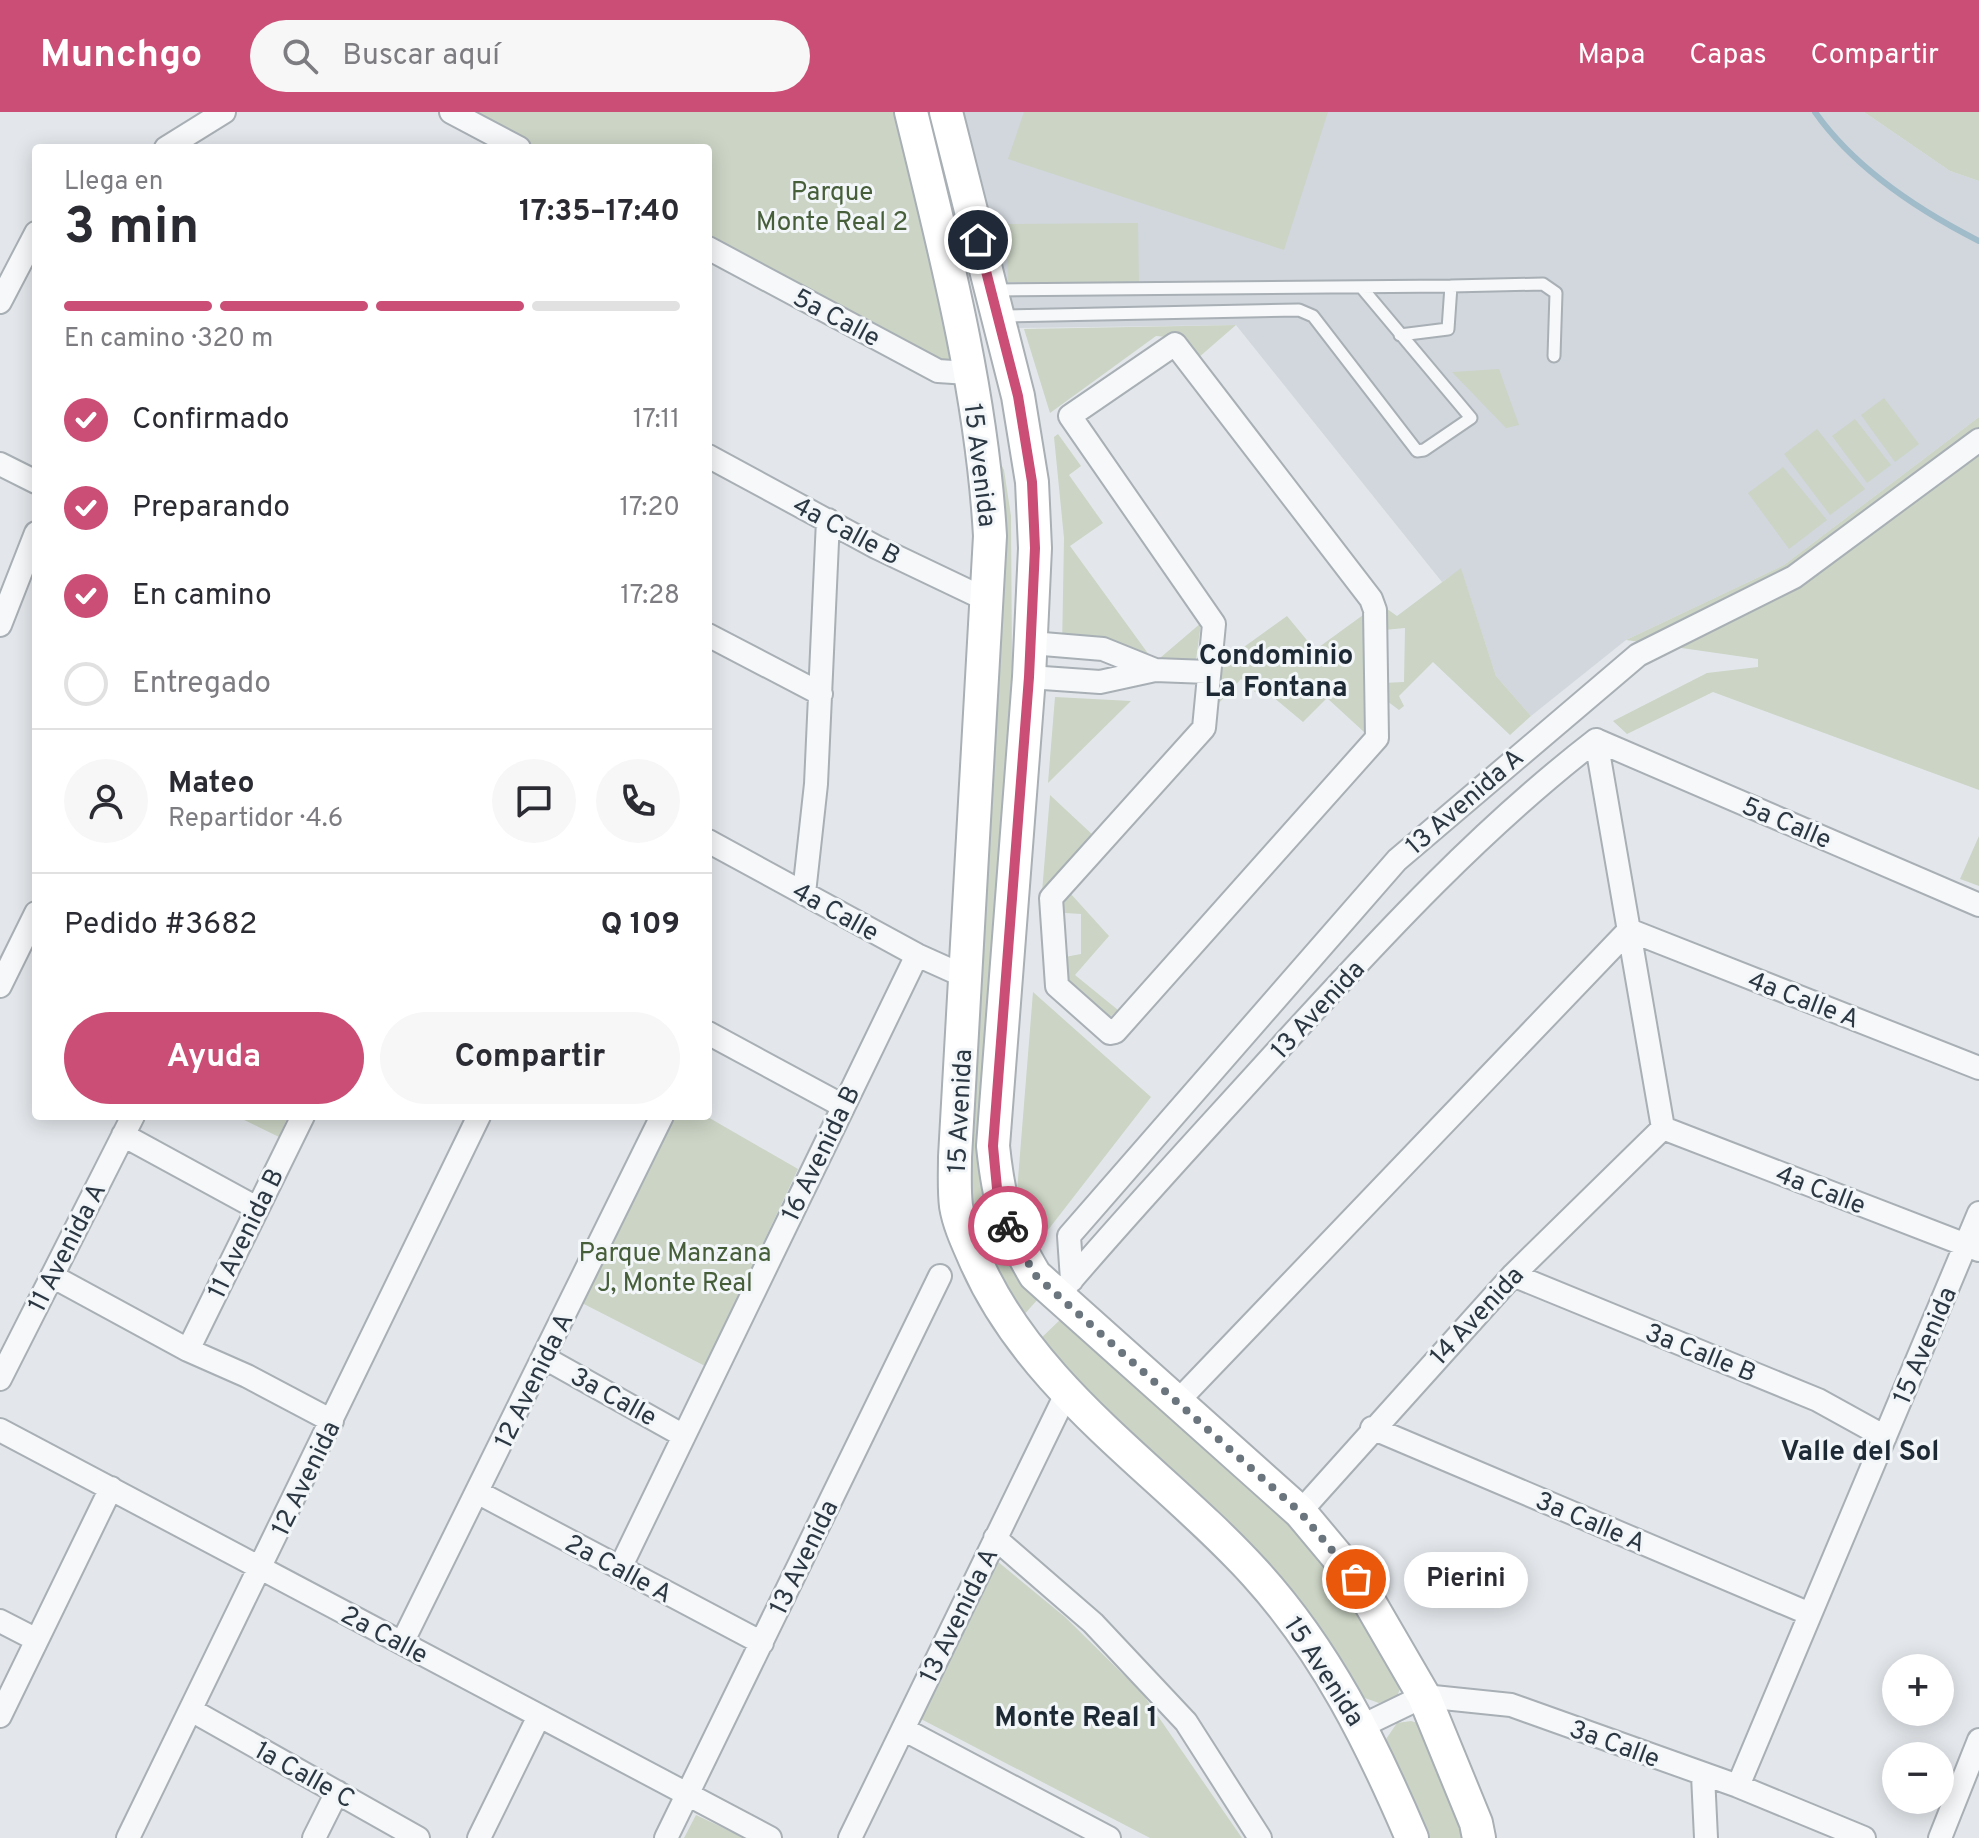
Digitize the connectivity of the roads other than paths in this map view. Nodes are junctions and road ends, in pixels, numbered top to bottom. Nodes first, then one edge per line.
1 (224, 112) edge
2 (451, 112) edge
3 (911, 112) edge
4 (946, 112) edge
5 (172, 144) edge
6 (511, 144) edge
7 (712, 250) edge
8 (32, 251) edge
9 (26, 277) edge
10 (1451, 286) junction
11 (1362, 288) junction
12 (0, 302) edge
13 (993, 303) junction
14 (1400, 335) junction
15 (1554, 356) dead end
16 (968, 373) junction
17 (1979, 440) edge
18 (712, 458) edge
19 (0, 464) edge
20 (32, 480) edge
21 (1032, 482) junction
22 (828, 520) junction
23 (32, 543) edge
24 (987, 600) junction
25 (0, 625) edge
26 (712, 637) edge
27 (1040, 644) junction
28 (1155, 670) junction
29 (1208, 672) junction
30 (1038, 678) junction
31 (821, 694) junction
32 (1596, 740) junction
33 (712, 843) edge
34 (804, 893) junction
35 (1979, 905) edge
36 (32, 921) edge
37 (1629, 930) junction
38 (917, 955) junction
39 (966, 977) junction
40 (0, 986) edge
41 (712, 1035) edge
42 (1979, 1068) edge
43 (843, 1106) junction
44 (301, 1120) edge
45 (477, 1120) edge
46 (660, 1120) edge
47 (128, 1125) edge
48 (1663, 1128) junction
49 (257, 1208) junction
50 (1979, 1213) edge
51 (1972, 1248) edge
52 (1513, 1275) junction
53 (52, 1276) junction
54 (940, 1276) dead end
55 (1064, 1288) junction
56 (1019, 1335) junction
57 (188, 1350) junction
58 (543, 1357) junction
59 (0, 1379) edge
60 (1067, 1392) junction
61 (1178, 1401) junction
62 (332, 1421) junction
63 (1372, 1428) junction
64 (0, 1430) edge
65 (684, 1436) junction
66 (1885, 1437) junction
67 (111, 1488) junction
68 (477, 1492) junction
69 (1300, 1512) junction
70 (995, 1538) junction
71 (620, 1568) junction
72 (262, 1569) junction
73 (1810, 1614) junction
74 (0, 1621) edge
75 (37, 1640) junction
76 (402, 1643) junction
77 (762, 1643) junction
78 (1424, 1696) junction
79 (191, 1710) junction
80 (0, 1716) edge
81 (539, 1716) junction
82 (1362, 1726) junction
83 (903, 1729) junction
84 (1979, 1740) edge
85 (1703, 1775) junction
86 (1738, 1786) junction
87 (337, 1792) junction
88 (688, 1794) junction
89 (128, 1838) edge
90 (314, 1838) edge
91 (418, 1838) edge
92 (479, 1838) edge
93 (666, 1838) edge
94 (770, 1838) edge
95 (850, 1838) edge
96 (1109, 1838) edge
97 (1260, 1838) edge
98 (1412, 1838) edge
99 (1479, 1838) edge
100 (1706, 1838) edge
101 (1864, 1838) edge
102 (1940, 1838) edge

1 - 5 street
2 - 6 street
3 - 16 main road, 15 Avenida
4 - 13 main road, 15 Avenida
7 - 16 street, 5a Calle
8 - 9 street
9 - 12 street
10 - 11 lane
10 - 14 lane
10 - 15 lane
11 - 13 lane
11 - 14 lane
13 - 14 lane
13 - 21 main road, 15 Avenida
16 - 21 main road
16 - 24 main road, 15 Avenida
17 - 55 street, 13 Avenida A
18 - 22 street, 4a Calle B
19 - 20 street
21 - 27 main road, 15 Avenida
22 - 24 street, 4a Calle B
22 - 31 street
23 - 25 street
24 - 39 main road, 15 Avenida
26 - 31 street
27 - 28 street
27 - 30 main road, 15 Avenida
28 - 29 street
28 - 30 street
29 - 29 street
30 - 55 main road, 15 Avenida
31 - 34 street
32 - 35 street, 5a Calle
32 - 37 street
32 - 55 street, 13 Avenida
33 - 34 street, 4a Calle
34 - 38 street, 4a Calle
36 - 40 street
37 - 42 street, 4a Calle A
37 - 48 street
37 - 61 street
38 - 39 street, 4a Calle
38 - 43 street, 16 Avenida B
39 - 56 main road, 15 Avenida
41 - 43 street
43 - 65 street, 16 Avenida B
44 - 49 street, 11 Avenida B
45 - 62 street, 12 Avenida
46 - 58 street, 12 Avenida A
47 - 49 street
47 - 53 street, 11 Avenida A
48 - 51 street, 4a Calle
48 - 52 street, 14 Avenida
49 - 57 street, 11 Avenida B
50 - 51 street, 15 Avenida
51 - 66 street, 15 Avenida
52 - 63 street, 14 Avenida
52 - 66 street, 3a Calle B
53 - 57 street
53 - 59 street, 11 Avenida A
54 - 77 street, 13 Avenida
55 - 56 main road
55 - 61 main road, 15 Avenida
56 - 60 main road, 15 Avenida
57 - 62 street
58 - 65 street, 3a Calle
58 - 68 street, 12 Avenida A
60 - 70 street, 13 Avenida A
60 - 82 main road, 15 Avenida
61 - 69 main road, 15 Avenida
62 - 72 street, 12 Avenida
63 - 69 street, 14 Avenida
63 - 73 street, 3a Calle A
64 - 67 street, 2a Calle
65 - 71 street, 16 Avenida B
66 - 73 street, 15 Avenida
67 - 72 street, 2a Calle
67 - 75 street
68 - 71 street, 2a Calle A
68 - 76 street, 12 Avenida A
69 - 78 main road, 15 Avenida
70 - 83 street, 13 Avenida A
70 - 97 street
71 - 77 street, 2a Calle A
72 - 76 street, 2a Calle
72 - 79 street, 12 Avenida
73 - 86 street, 15 Avenida
74 - 75 street
75 - 80 street
76 - 81 street, 2a Calle
77 - 88 street, 13 Avenida
78 - 82 street
78 - 85 street, 3a Calle
78 - 99 main road, 15 Avenida
79 - 87 street, 1a Calle C
79 - 89 street, 12 Avenida
81 - 88 street, 2a Calle
81 - 92 street
82 - 98 main road, 15 Avenida
83 - 95 street, 13 Avenida A
83 - 96 street
84 - 102 street
85 - 86 street, 3a Calle
85 - 100 street
86 - 101 street, 3a Calle
87 - 90 street
87 - 91 street, 1a Calle C
88 - 93 street, 13 Avenida
88 - 94 street, 2a Calle

